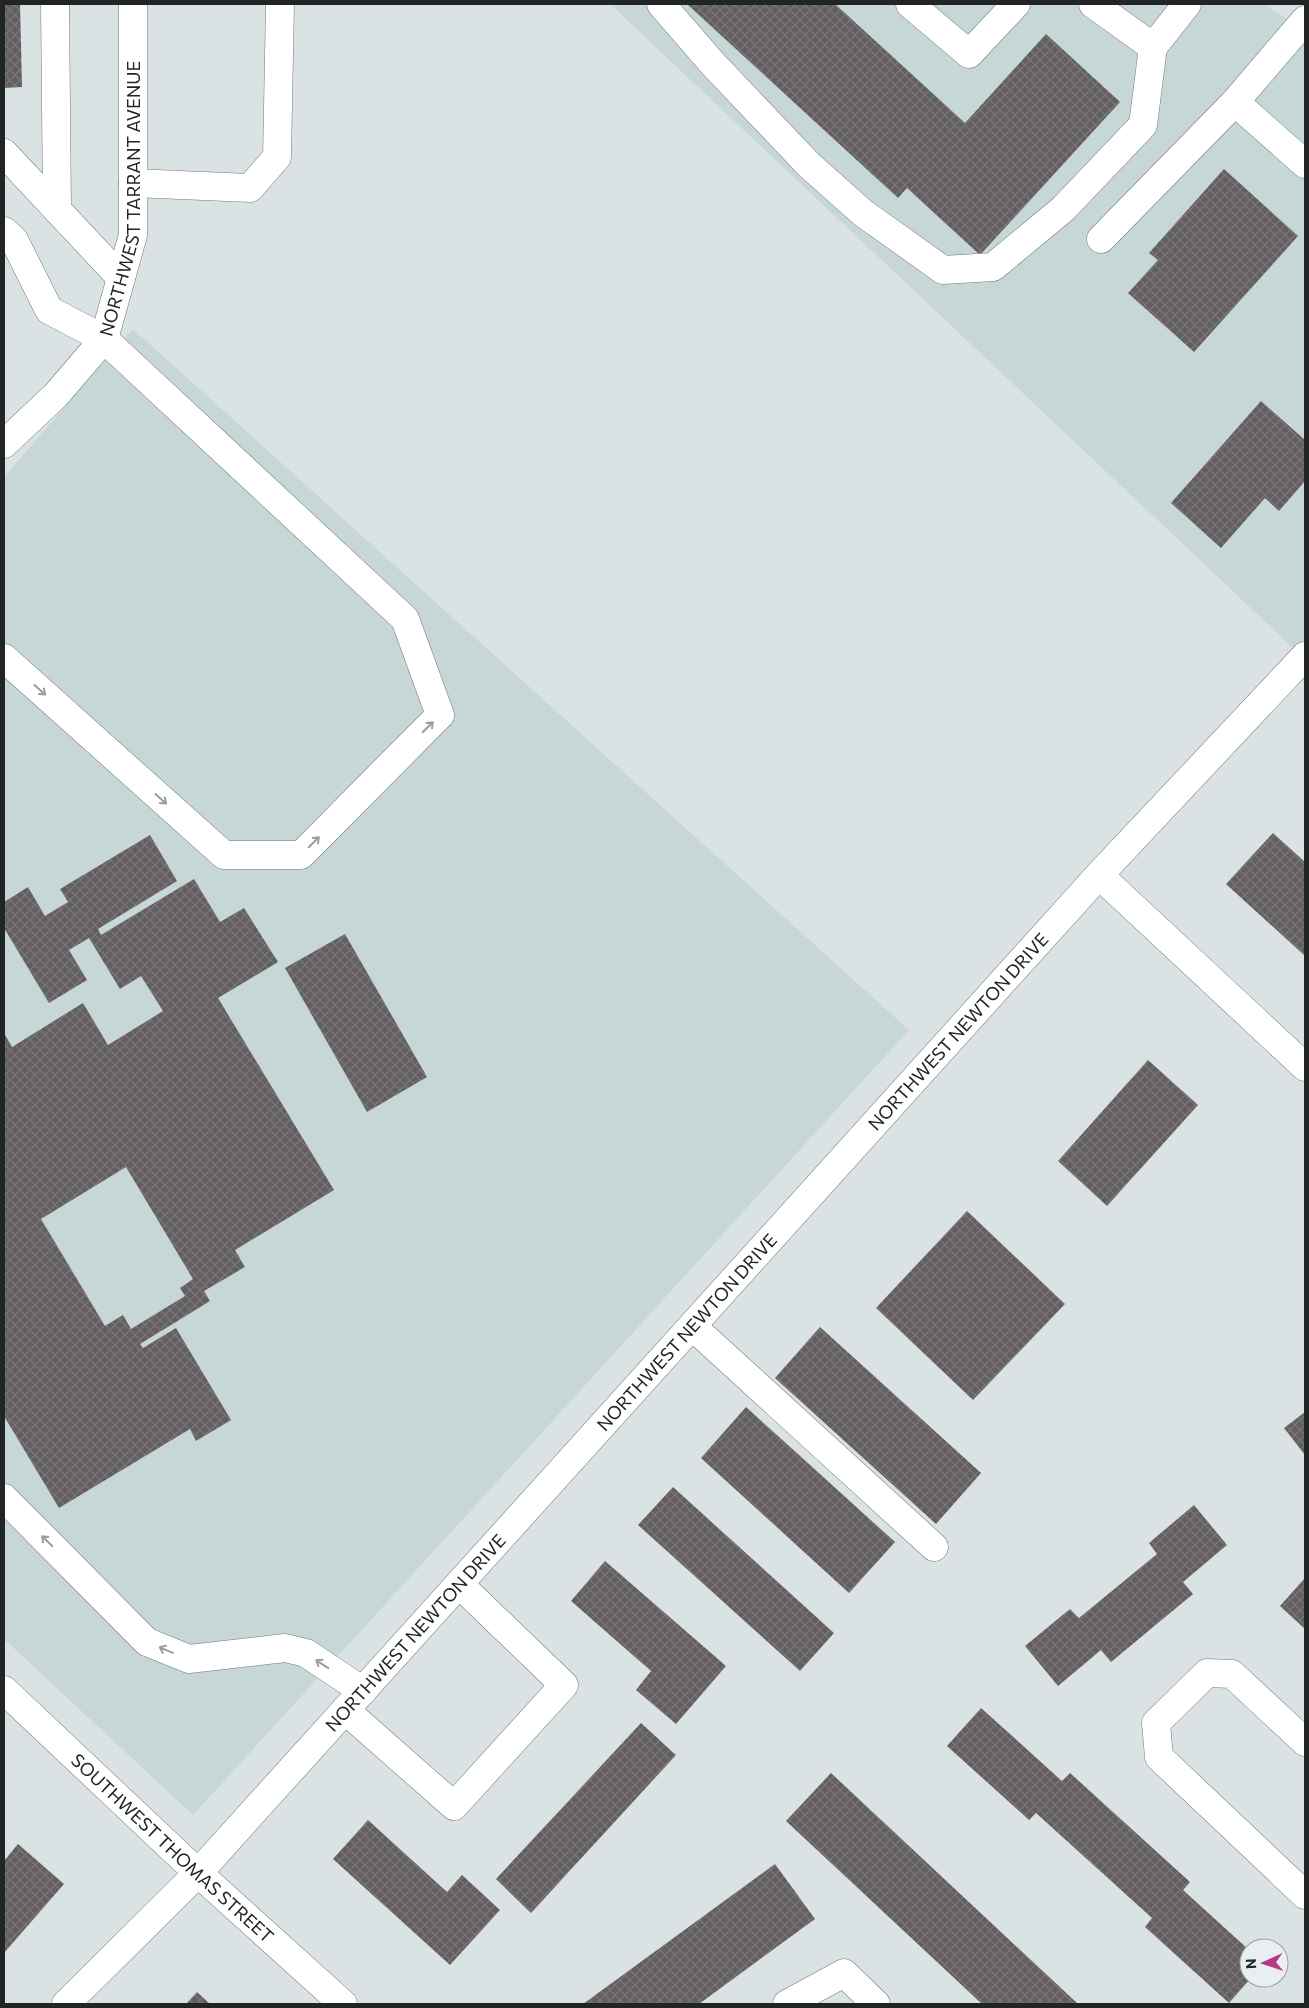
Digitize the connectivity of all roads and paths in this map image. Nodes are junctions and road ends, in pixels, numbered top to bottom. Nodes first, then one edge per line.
1 (55, 4) edge
2 (133, 4) edge
3 (280, 4) edge
4 (660, 4) edge
5 (910, 4) edge
6 (1016, 4) edge
7 (1093, 4) edge
8 (1187, 4) edge
9 (1305, 20) edge
10 (1153, 47) junction
11 (1235, 102) junction
12 (4, 153) edge
13 (1305, 164) edge
14 (133, 183) junction
15 (57, 210) junction
16 (4, 231) edge
17 (1101, 239) dead end
18 (121, 278) junction
19 (104, 339) junction
20 (4, 444) edge
21 (1305, 656) edge
22 (4, 658) edge
23 (1099, 875) junction
24 (1305, 1067) edge
25 (692, 1326) junction
26 (4, 1498) edge
27 (934, 1547) dead end
28 (459, 1584) junction
29 (4, 1690) edge
30 (354, 1700) junction
31 (1305, 1742) edge
32 (198, 1873) junction
33 (1305, 1895) edge
34 (66, 2004) edge
35 (343, 2004) edge
36 (787, 2004) edge
37 (876, 2004) edge

1 - 15 street
2 - 14 street, NORTHWEST TARRANT AVENUE
3 - 14 street
4 - 10 street
5 - 6 street
7 - 10 street
8 - 10 street
9 - 11 street
11 - 13 street
11 - 17 street
12 - 15 street
14 - 18 street, NORTHWEST TARRANT AVENUE
15 - 18 street
16 - 19 street
18 - 19 street, NORTHWEST TARRANT AVENUE
19 - 20 street, NORTHWEST TARRANT AVENUE
22 -> 19 street
21 - 23 street, NORTHWEST NEWTON DRIVE
23 - 24 street
23 - 25 street, NORTHWEST NEWTON DRIVE
25 - 27 street
25 - 28 street, NORTHWEST NEWTON DRIVE
30 -> 26 street
28 - 30 street, NORTHWEST NEWTON DRIVE
28 - 30 street
29 - 32 street, SOUTHWEST THOMAS STREET
30 - 32 street, NORTHWEST NEWTON DRIVE
31 - 33 street
32 - 34 street, NORTHWEST NEWTON DRIVE
32 - 35 street, SOUTHWEST THOMAS STREET
36 - 37 street

